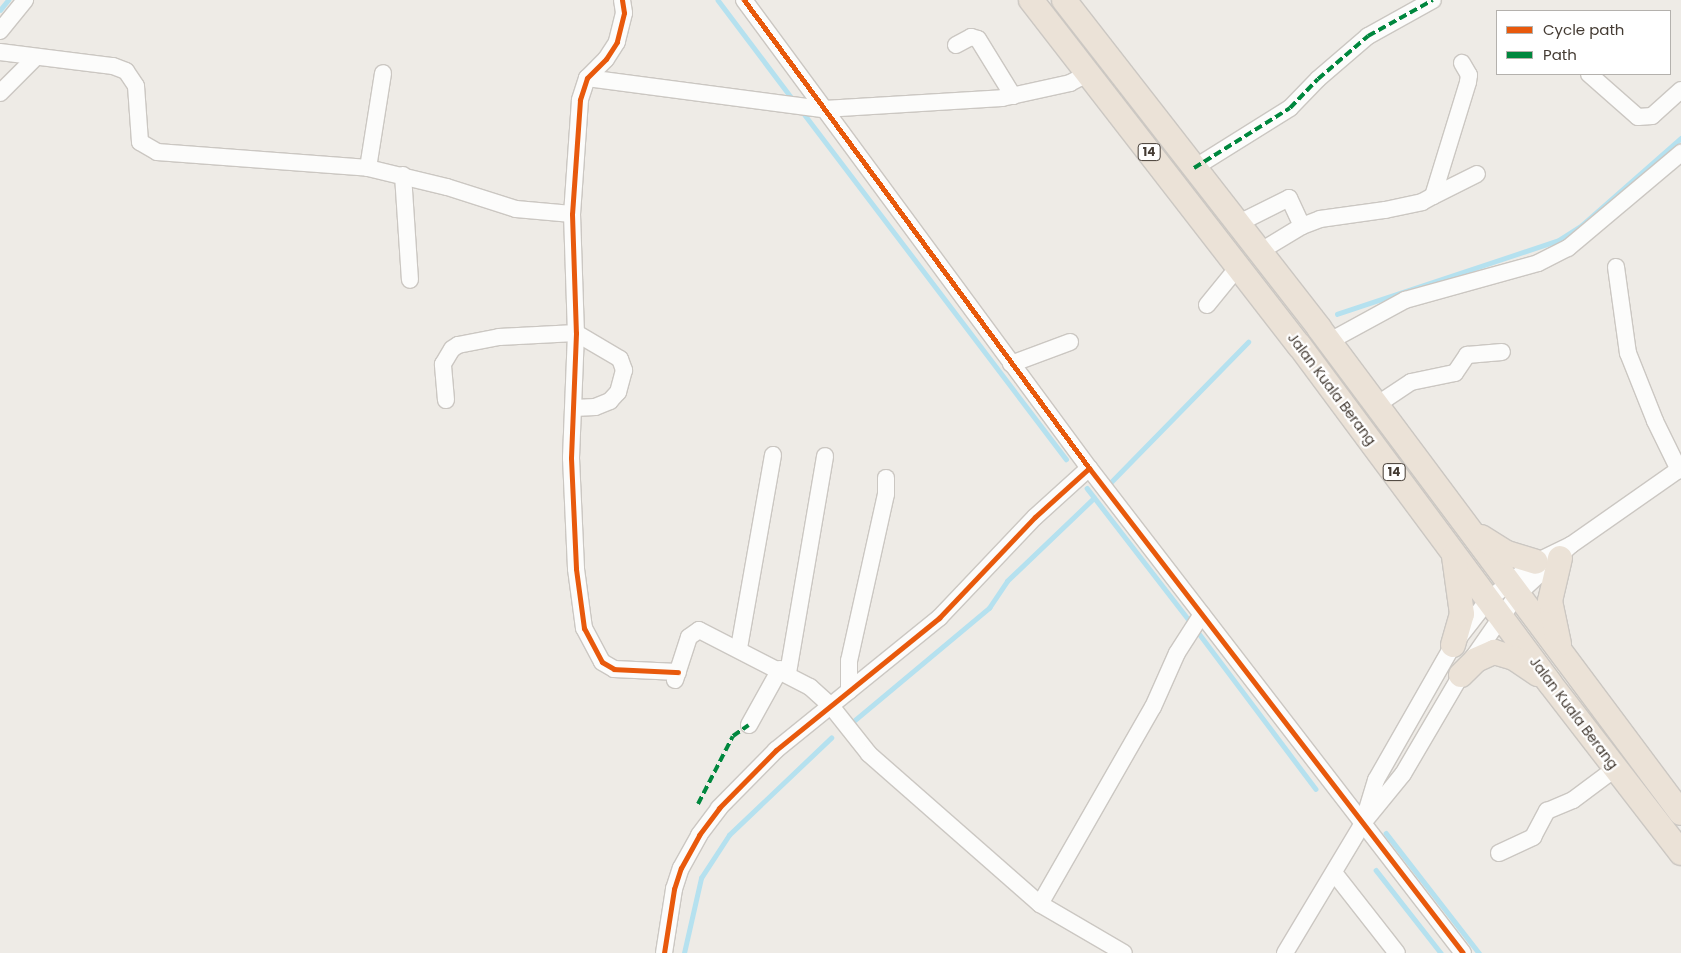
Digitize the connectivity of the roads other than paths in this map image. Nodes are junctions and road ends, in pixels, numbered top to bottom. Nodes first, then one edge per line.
1 (25, 0) edge
2 (622, 0) edge
3 (744, 0) edge
4 (1031, 0) edge
5 (1423, 2) edge
6 (1073, 3) edge
7 (0, 31) edge
8 (956, 45) dead end
9 (0, 52) edge
10 (35, 58) junction
11 (1462, 63) dead end
12 (383, 74) dead end
13 (1087, 74) junction
14 (1590, 75) edge
15 (587, 78) junction
16 (1681, 90) edge
17 (0, 93) edge
18 (1013, 96) junction
19 (820, 109) junction
20 (1681, 153) edge
21 (368, 168) junction
22 (1194, 168) junction
23 (1477, 174) dead end
24 (403, 175) junction
25 (1433, 196) junction
26 (572, 214) junction
27 (1237, 224) junction
28 (1302, 226) junction
29 (1259, 252) junction
30 (1238, 266) junction
31 (1616, 267) dead end
32 (410, 280) dead end
33 (1207, 304) dead end
34 (576, 333) junction
35 (1070, 342) dead end
36 (1328, 342) junction
37 (1502, 352) dead end
38 (1012, 364) junction
39 (446, 400) dead end
40 (1375, 406) junction
41 (574, 408) junction
42 (773, 456) dead end
43 (825, 456) dead end
44 (1089, 468) junction
45 (1680, 469) edge
46 (886, 478) dead end
47 (1463, 520) junction
48 (1453, 550) junction
49 (1566, 552) junction
50 (1536, 562) junction
51 (1512, 589) junction
52 (1496, 607) junction
53 (1202, 614) junction
54 (1453, 645) junction
55 (739, 648) junction
56 (1564, 657) junction
57 (784, 671) junction
58 (1461, 675) junction
59 (1549, 682) junction
60 (849, 691) junction
61 (831, 706) junction
62 (749, 726) dead end
63 (1616, 768) junction
64 (1681, 813) edge
65 (1363, 823) junction
66 (1499, 853) dead end
67 (1681, 853) edge
68 (1335, 874) junction
69 (1040, 904) junction
70 (664, 953) edge
71 (1124, 953) edge
72 (1285, 953) edge
73 (1397, 953) edge
74 (1463, 953) edge

1 - 7 street
2 - 15 street
3 - 19 street
4 - 13 highway, Jalan Kuala Berang / 14
5 - 22 street
6 - 22 highway, Jalan Kuala Berang / 14
8 - 18 street
9 - 10 street
10 - 17 street
10 - 21 street
11 - 25 street
12 - 21 street
13 - 18 street
13 - 30 highway, Jalan Kuala Berang / 14
14 - 16 street
15 - 19 street
15 - 26 street
18 - 19 street
19 - 38 street
20 - 36 street
21 - 24 street
22 - 27 highway, Jalan Kuala Berang / 14
23 - 25 street
24 - 26 street
24 - 32 street
25 - 28 street
26 - 34 street
27 - 28 street
27 - 29 highway, Jalan Kuala Berang / 14
28 - 29 street
29 - 36 highway, Jalan Kuala Berang / 14
30 - 33 street
30 - 48 highway, Jalan Kuala Berang / 14
31 - 45 street
34 - 39 street
34 - 41 street
34 - 41 street
35 - 38 street
36 - 40 highway, Jalan Kuala Berang / 14
37 - 40 street
38 - 44 street
40 - 47 highway, Jalan Kuala Berang / 14
41 - 55 street
42 - 55 street
43 - 57 street
44 - 53 street
44 - 60 street
45 - 49 street
46 - 60 street
47 - 50 highway
47 - 51 highway, Jalan Kuala Berang / 14
48 - 52 highway, Jalan Kuala Berang / 14
48 - 54 highway
49 - 50 street
49 - 51 street
49 - 56 highway
50 - 51 street
51 - 52 street
51 - 56 highway, Jalan Kuala Berang / 14
52 - 54 street
52 - 58 street
52 - 59 highway, Jalan Kuala Berang / 14
53 - 65 street
53 - 69 street
54 - 65 street
55 - 57 street
56 - 64 highway, Jalan Kuala Berang / 14
57 - 61 street
57 - 62 street
58 - 59 highway
58 - 65 street
59 - 63 highway, Jalan Kuala Berang / 14
60 - 61 street
61 - 69 street
61 - 70 street
63 - 66 street
63 - 67 highway, Jalan Kuala Berang / 14
65 - 68 street
65 - 74 street
68 - 72 street
68 - 73 street
69 - 71 street

